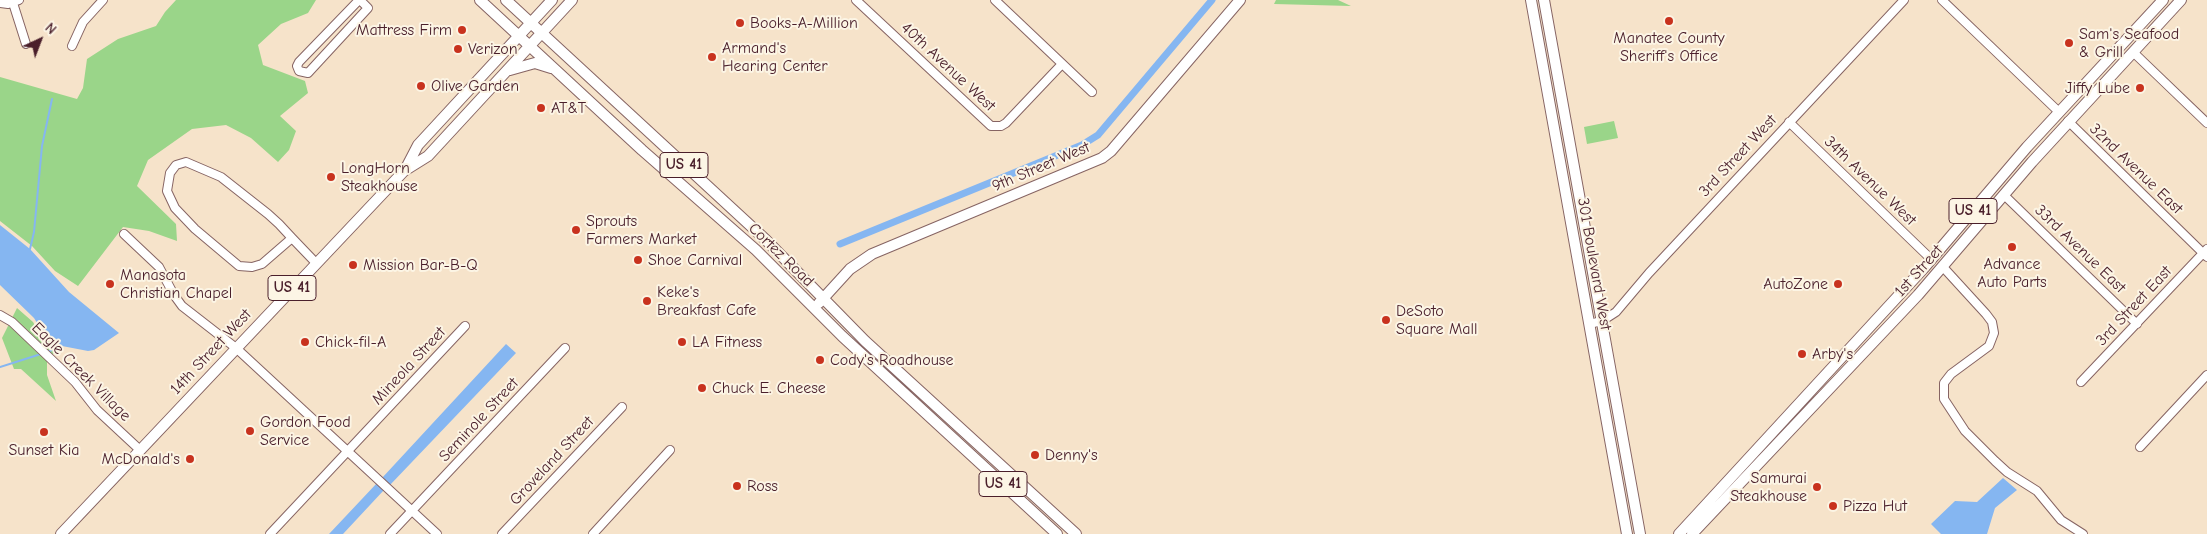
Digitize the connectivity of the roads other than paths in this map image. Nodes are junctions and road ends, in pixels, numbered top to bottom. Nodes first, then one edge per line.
1 (103, 0) edge
2 (359, 0) edge
3 (480, 0) edge
4 (506, 0) edge
5 (552, 0) edge
6 (572, 0) edge
7 (856, 0) edge
8 (995, 0) edge
9 (1240, 0) edge
10 (1531, 0) edge
11 (1544, 0) edge
12 (1904, 0) edge
13 (1942, 0) edge
14 (2163, 0) edge
15 (2181, 0) edge
16 (16, 2) edge
17 (0, 3) edge
18 (531, 23) junction
19 (542, 34) junction
20 (519, 37) junction
21 (26, 44) dead end
22 (72, 46) dead end
23 (530, 47) junction
24 (2133, 52) junction
25 (1062, 64) junction
26 (554, 69) junction
27 (509, 70) junction
28 (1092, 92) dead end
29 (2058, 113) junction
30 (1789, 122) junction
31 (2068, 122) junction
32 (2207, 123) edge
33 (404, 170) junction
34 (1988, 193) junction
35 (2004, 195) junction
36 (124, 234) dead end
37 (292, 238) junction
38 (2206, 253) edge
39 (1932, 259) junction
40 (316, 263) junction
41 (1943, 267) junction
42 (822, 299) junction
43 (814, 308) junction
44 (0, 315) edge
45 (1602, 321) junction
46 (1589, 324) junction
47 (2137, 324) junction
48 (465, 326) dead end
49 (1871, 345) junction
50 (236, 348) junction
51 (565, 348) dead end
52 (2207, 375) edge
53 (2081, 382) dead end
54 (622, 407) dead end
55 (962, 430) junction
56 (954, 439) junction
57 (2140, 447) dead end
58 (140, 450) junction
59 (670, 450) dead end
60 (348, 451) junction
61 (1040, 502) junction
62 (1032, 510) junction
63 (412, 511) junction
64 (1700, 518) junction
65 (1639, 529) edge
66 (61, 534) edge
67 (270, 534) edge
68 (390, 534) edge
69 (437, 534) edge
70 (502, 534) edge
71 (593, 534) edge
72 (1058, 534) edge
73 (1076, 534) edge
74 (1627, 534) edge
75 (1648, 534) edge
76 (1671, 534) edge
77 (1679, 534) edge
78 (1692, 534) edge
79 (1697, 534) edge
80 (2083, 534) edge

1 - 22 street
2 - 2 street
3 - 20 main road, Cortez Road
4 - 18 main road, Cortez Road
5 - 18 main road, 14th Street West
6 - 19 main road, 14th Street West
7 - 25 street, 40th Avenue West
8 - 25 street
9 - 42 main road, 9th Street West
10 - 46 main road, 301 Boulevard West
11 - 45 main road, 301 Boulevard West
12 - 30 street, 3rd Street West
13 - 29 street
14 - 29 main road, 1st Street / US 41
15 - 24 main road, 1st Street / US 41
16 - 17 street
16 - 21 street
18 - 19 main road, Cortez Road / US 41
18 - 20 main road, 14th Street West / US 41
19 - 23 main road, 14th Street West
19 - 42 main road, Cortez Road / US 41
20 - 23 main road, Cortez Road
20 - 33 main road, 14th Street West / US 41
23 - 26 main road, Cortez Road
23 - 27 main road, 14th Street West
24 - 31 main road, 1st Street / US 41
24 - 32 street
25 - 28 street
26 - 27 main road
26 - 43 main road, Cortez Road / US 41
27 - 33 main road, 14th Street West / US 41
29 - 34 main road, 1st Street / US 41
29 - 35 main road
30 - 39 street, 34th Avenue West
30 - 45 street, 3rd Street West
31 - 35 main road, 1st Street / US 41
31 - 38 street, 32nd Avenue East
33 - 40 main road, 14th Street West / US 41
34 - 39 main road, 1st Street / US 41
34 - 41 main road
35 - 41 main road, 1st Street / US 41
35 - 47 street, 33rd Avenue East
36 - 50 street
37 - 37 street
37 - 40 street
38 - 47 street, 3rd Street East
39 - 49 main road
39 - 64 main road, 1st Street / US 41
40 - 50 main road, 14th Street West / US 41
41 - 49 main road, 1st Street / US 41
41 - 80 street
42 - 43 main road, 9th Street West
42 - 55 main road, Cortez Road / US 41
43 - 56 main road, Cortez Road / US 41
44 - 58 street, Eagle Creek Village
45 - 46 street, 3rd Street West
45 - 65 main road, 301 Boulevard West
46 - 74 main road, 301 Boulevard West
47 - 53 street, 3rd Street East
48 - 60 street, Mineola Street
49 - 64 main road, 1st Street / US 41
50 - 58 main road, 14th Street West / US 41
50 - 60 street
51 - 63 street, Seminole Street
52 - 57 street
54 - 70 street, Groveland Street
55 - 56 street
55 - 61 main road, Cortez Road / US 41
56 - 62 main road, Cortez Road / US 41
58 - 66 main road, 14th Street West / US 41
59 - 71 street
60 - 63 street
60 - 67 street, Mineola Street
61 - 62 street
61 - 73 main road, Cortez Road / US 41
62 - 72 main road, Cortez Road / US 41
63 - 68 street, Seminole Street
63 - 69 street
64 - 76 main road
64 - 77 main road, 1st Street / US 41
64 - 78 main road, 1st Street / US 41
64 - 79 main road
65 - 75 main road

